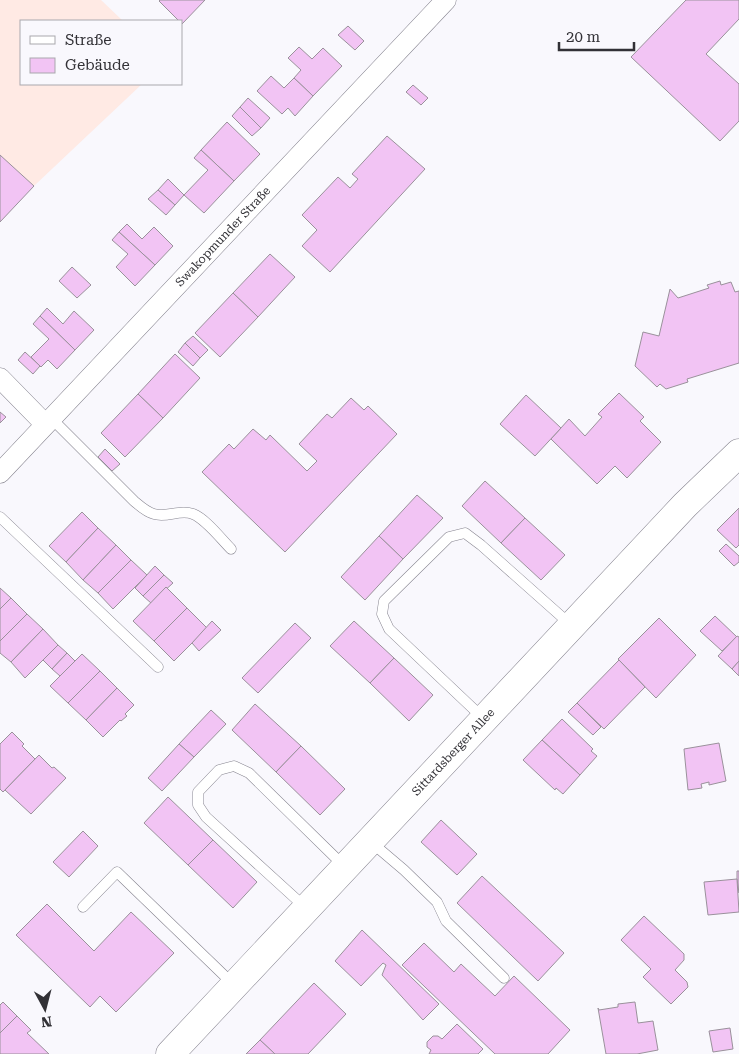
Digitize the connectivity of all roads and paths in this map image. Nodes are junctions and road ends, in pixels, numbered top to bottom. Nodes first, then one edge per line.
1 (446, 0) edge
2 (0, 378) edge
3 (48, 421) junction
4 (739, 453) edge
5 (0, 473) edge
6 (0, 517) edge
7 (231, 549) dead end
8 (572, 626) junction
9 (158, 667) dead end
10 (484, 719) junction
11 (370, 841) junction
12 (346, 867) junction
13 (83, 908) dead end
14 (306, 909) junction
15 (504, 978) dead end
16 (234, 985) junction
17 (170, 1054) edge

1 - 3 street, Swakopmunder Straße
2 - 3 street
3 - 5 street, Swakopmunder Straße
3 - 7 lane
4 - 8 main road, Sittardsberger Allee
6 - 9 lane
8 - 10 main road, Sittardsberger Allee
8 - 10 lane
10 - 11 main road, Sittardsberger Allee
11 - 12 main road, Sittardsberger Allee
11 - 15 lane
12 - 14 main road, Sittardsberger Allee
12 - 14 lane
13 - 16 lane
14 - 16 main road, Sittardsberger Allee
16 - 17 main road, Sittardsberger Allee

